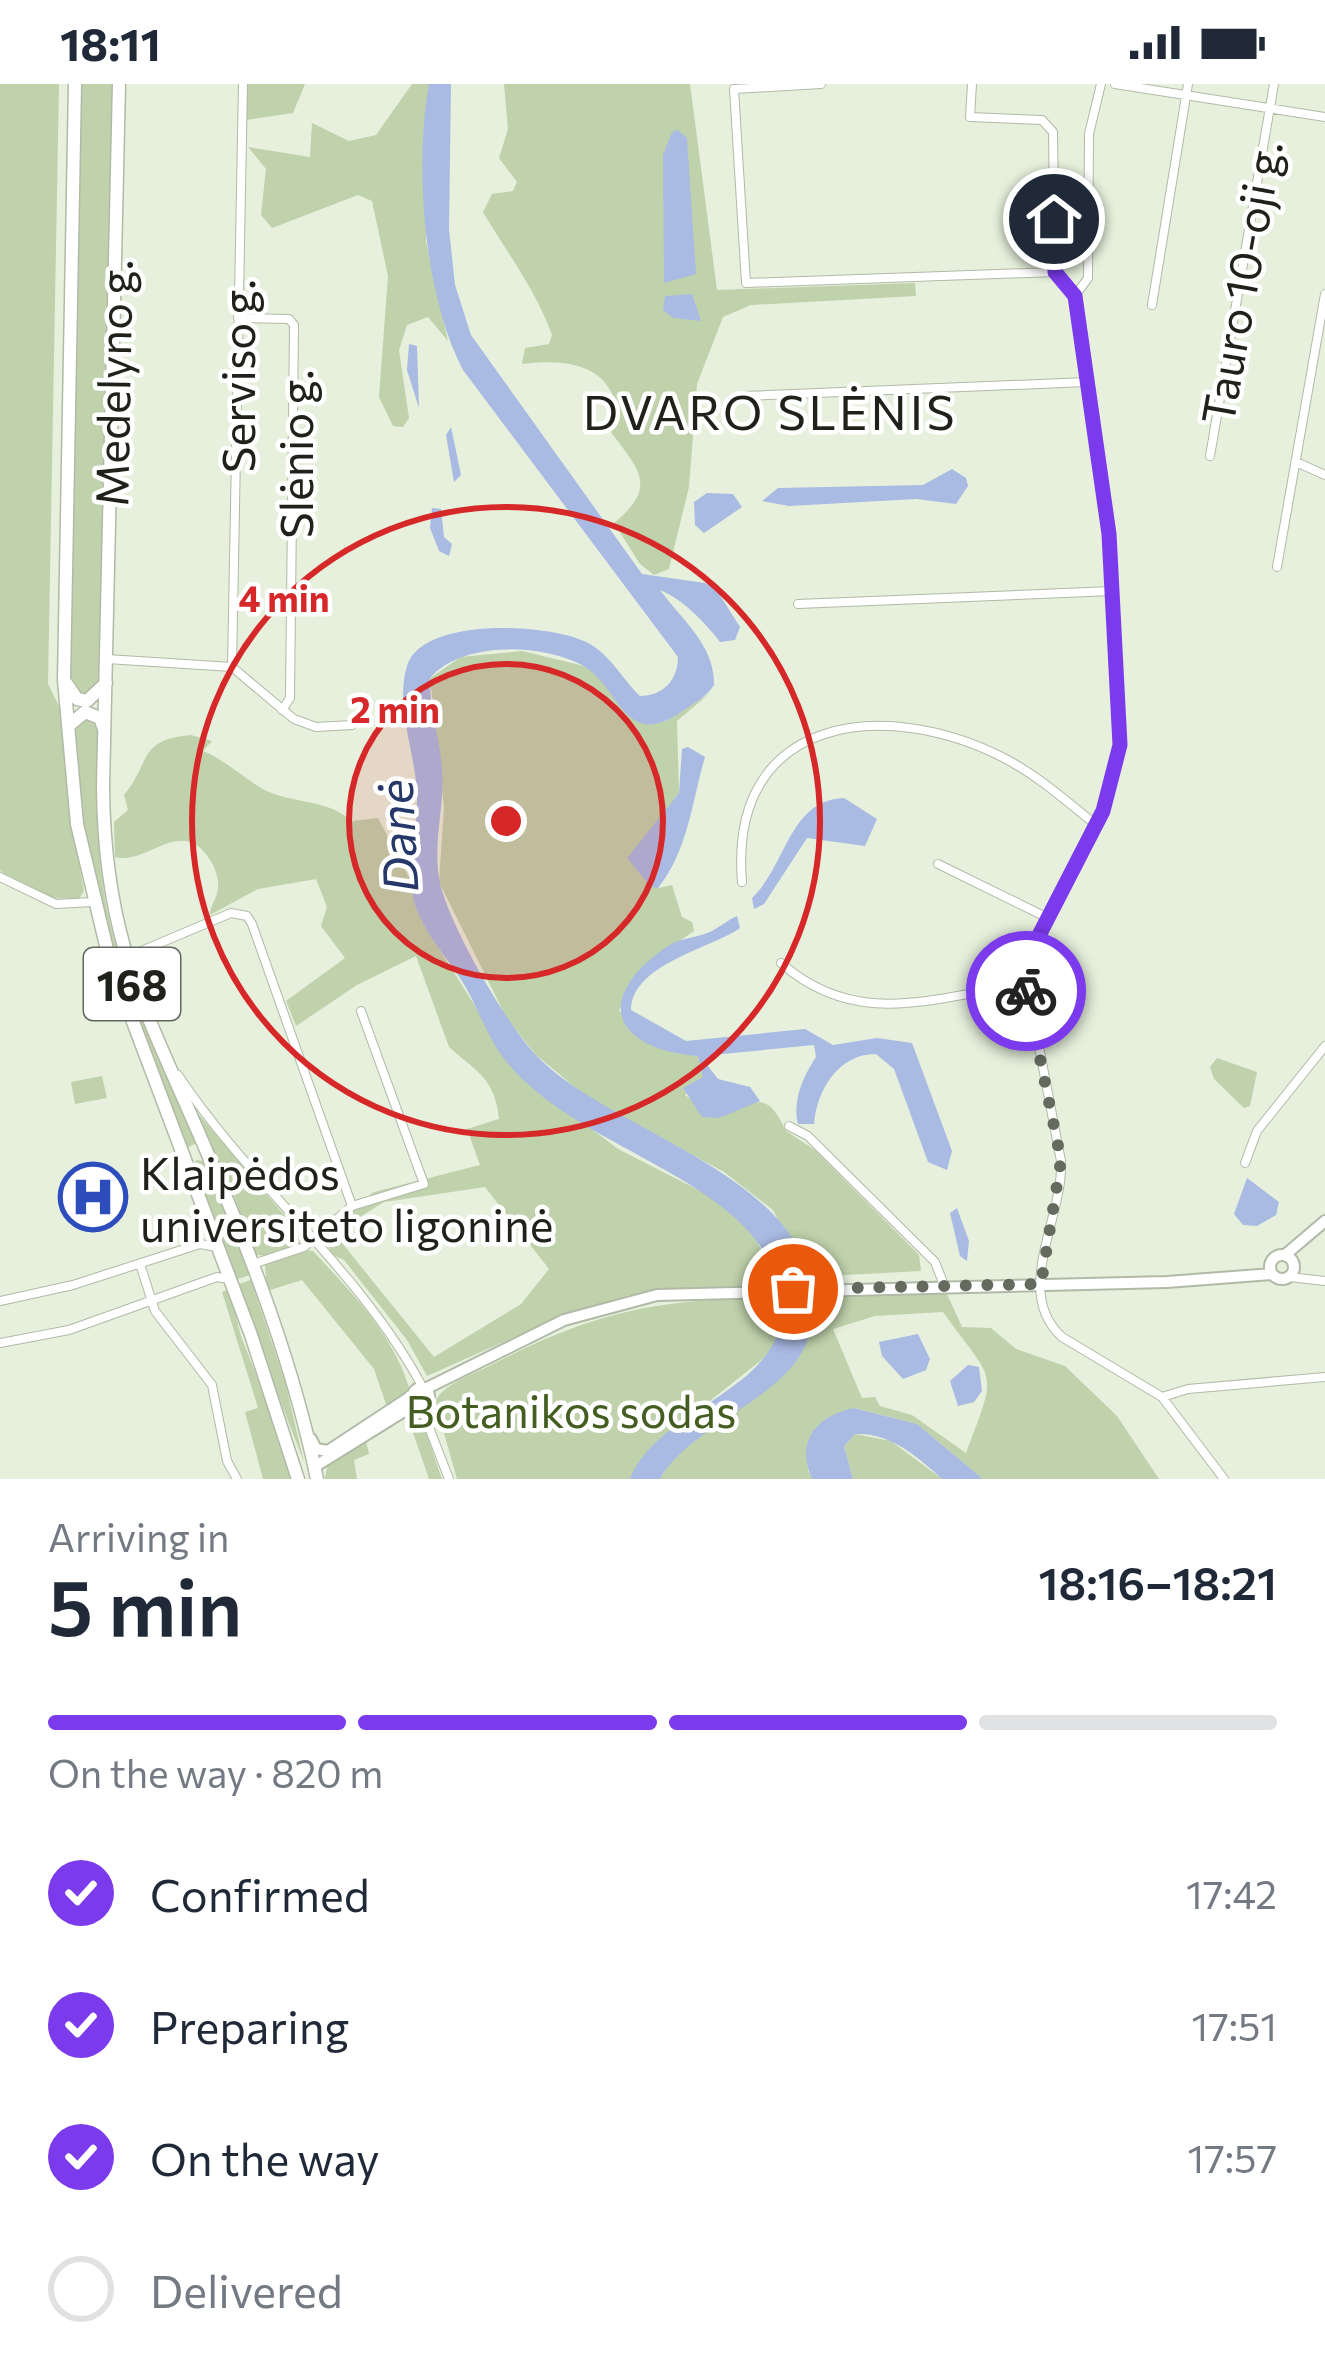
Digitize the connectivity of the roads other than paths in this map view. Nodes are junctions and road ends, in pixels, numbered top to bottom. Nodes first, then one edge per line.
1 (75, 84) edge
2 (119, 84) edge
3 (243, 84) edge
4 (821, 84) edge
5 (972, 84) edge
6 (1101, 84) edge
7 (1115, 84) edge
8 (1274, 84) edge
9 (1187, 89) edge
10 (1270, 108) junction
11 (1325, 117) edge
12 (1055, 272) junction
13 (1325, 294) edge
14 (1075, 296) junction
15 (1152, 305) dead end
16 (238, 318) junction
17 (1087, 382) junction
18 (743, 396) dead end
19 (1210, 456) dead end
20 (1296, 462) junction
21 (1325, 475) edge
22 (1277, 567) dead end
23 (1112, 590) junction
24 (798, 604) dead end
25 (106, 659) junction
26 (232, 668) junction
27 (64, 680) junction
28 (106, 682) junction
29 (282, 710) junction
30 (352, 725) dead end
31 (105, 730) junction
32 (66, 731) junction
33 (1095, 824) junction
34 (938, 864) dead end
35 (0, 877) edge
36 (742, 882) dead end
37 (93, 902) junction
38 (1048, 918) junction
39 (123, 958) junction
40 (782, 963) dead end
41 (1025, 984) junction
42 (361, 1011) dead end
43 (1325, 1046) edge
44 (160, 1048) junction
45 (789, 1126) dead end
46 (207, 1152) junction
47 (186, 1161) junction
48 (1245, 1162) dead end
49 (352, 1206) junction
50 (1325, 1224) edge
51 (210, 1226) junction
52 (312, 1241) junction
53 (200, 1244) junction
54 (220, 1253) junction
55 (140, 1264) junction
56 (252, 1265) junction
57 (1290, 1266) junction
58 (1271, 1268) junction
59 (224, 1279) junction
60 (1320, 1281) edge
61 (1041, 1284) junction
62 (944, 1285) junction
63 (152, 1300) junction
64 (0, 1301) edge
65 (0, 1343) edge
66 (406, 1361) junction
67 (413, 1372) junction
68 (1325, 1377) edge
69 (424, 1397) junction
70 (1162, 1397) junction
71 (305, 1432) junction
72 (433, 1432) junction
73 (294, 1462) junction
74 (319, 1472) edge
75 (238, 1479) edge
76 (298, 1479) edge
77 (449, 1479) edge
78 (1224, 1479) edge

1 - 27 main road, Medelyno g. / 168
2 - 25 main road, Medelyno g. / 168
3 - 16 street, Serviso g.
4 - 12 street
5 - 12 street
6 - 14 street
7 - 9 street
8 - 10 street, Tauro 10-oji g.
9 - 10 street
9 - 15 street
10 - 11 street
10 - 19 street, Tauro 10-oji g.
12 - 14 street
13 - 20 street
14 - 17 street
16 - 26 street, Serviso g.
16 - 29 street, Slėnio g.
17 - 18 street
17 - 23 street
20 - 21 street
20 - 22 street
23 - 24 street
23 - 33 street
25 - 26 street
25 - 28 main road, Medelyno g. / 168
26 - 29 street
27 - 28 main road
27 - 32 main road, 168
28 - 31 main road, 168
29 - 30 street
31 - 32 main road
31 - 39 main road, 168
32 - 37 main road, 168
33 - 36 street
33 - 38 street
34 - 38 street
35 - 37 street
37 - 47 main road, 168
38 - 41 street
39 - 44 main road, 168
39 - 49 street
40 - 41 street
41 - 61 street
42 - 49 street
43 - 48 street
44 - 46 main road, 168
44 - 52 street
45 - 62 street
46 - 47 main road
46 - 56 main road, 168
47 - 51 main road, 168
49 - 52 street
50 - 57 main road
51 - 53 street
51 - 54 main road, 168
52 - 56 street
52 - 66 street
53 - 54 street
53 - 55 street
54 - 59 main road, 168
55 - 63 street
55 - 64 street
56 - 71 main road, 168
57 - 58 main road
57 - 58 main road
57 - 60 street
58 - 61 main road
59 - 63 street
59 - 73 main road, 168
61 - 62 main road
61 - 70 street
62 - 69 main road
63 - 65 street
63 - 75 street
66 - 67 street
66 - 69 street
67 - 69 street
67 - 69 street
68 - 70 street
69 - 71 main road
69 - 72 street
69 - 72 street
69 - 74 main road
70 - 78 street
71 - 74 main road, 168
72 - 77 street
73 - 74 main road
73 - 76 main road, 168

